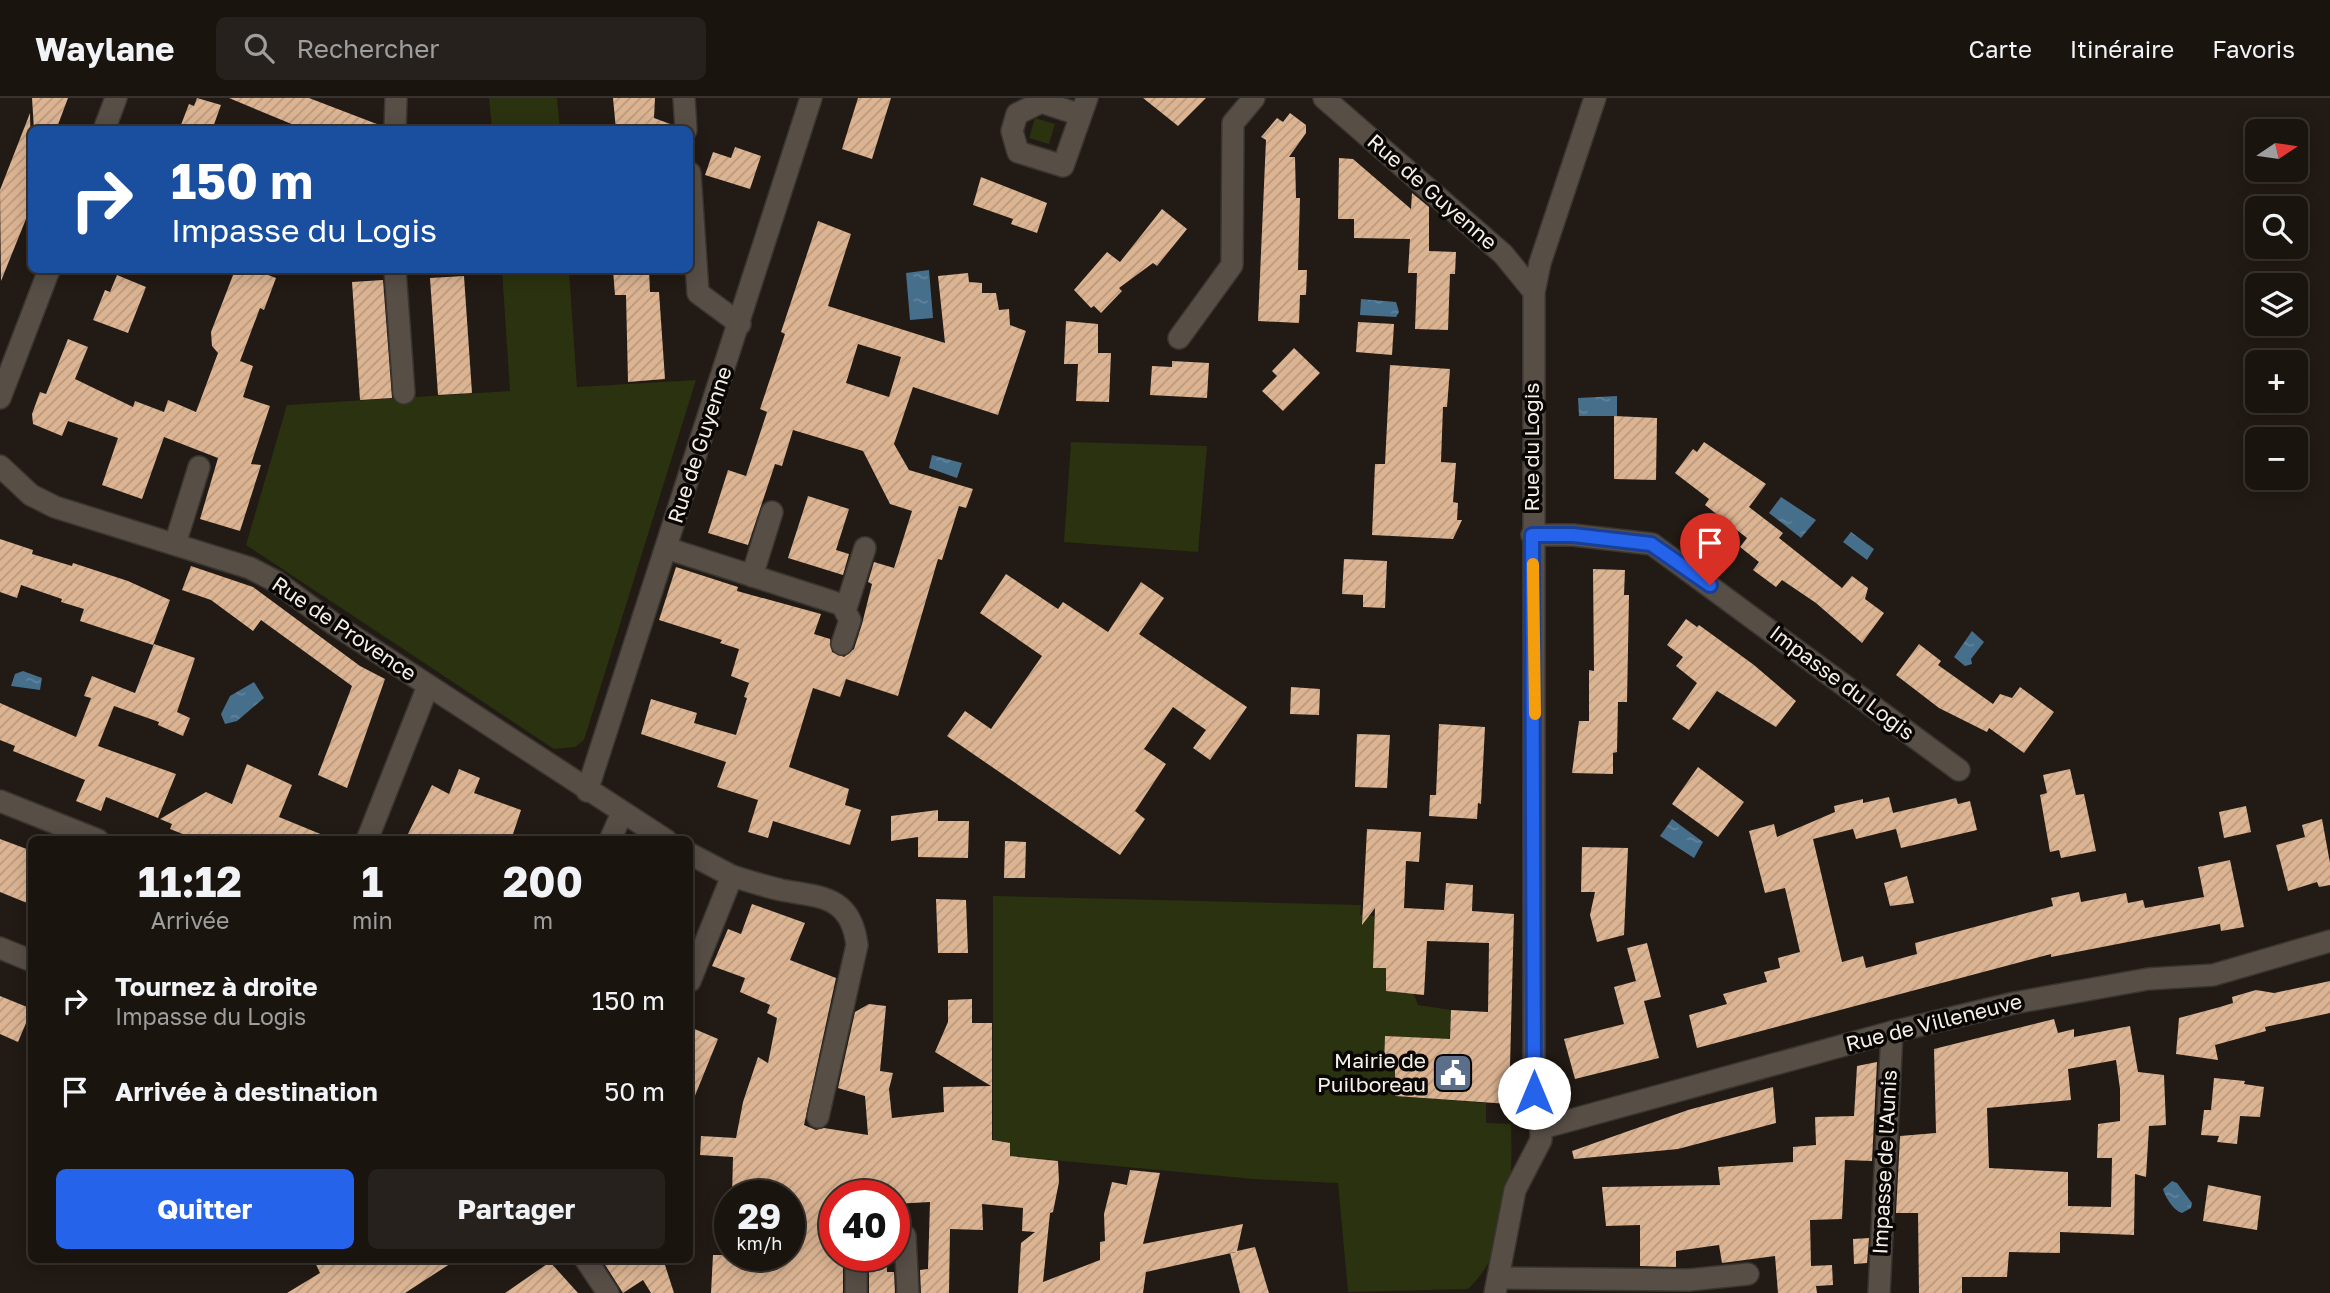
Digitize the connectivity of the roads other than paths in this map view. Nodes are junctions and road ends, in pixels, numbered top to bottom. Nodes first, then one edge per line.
1 (117, 98) edge
2 (396, 98) edge
3 (684, 98) edge
4 (811, 98) edge
5 (1254, 98) edge
6 (1324, 98) edge
7 (1595, 98) edge
8 (106, 126) edge
9 (395, 126) edge
10 (686, 126) edge
11 (693, 218) edge
12 (48, 273) edge
13 (395, 273) edge
14 (1534, 292) junction
15 (740, 324) junction
16 (1179, 338) dead end
17 (404, 393) dead end
18 (0, 398) edge
19 (0, 466) edge
20 (199, 467) dead end
21 (772, 512) dead end
22 (1532, 535) junction
23 (175, 544) junction
24 (666, 548) junction
25 (864, 548) dead end
26 (752, 576) junction
27 (846, 606) junction
28 (842, 644) dead end
29 (428, 686) junction
30 (1959, 770) dead end
31 (587, 791) junction
32 (0, 801) edge
33 (622, 813) junction
34 (87, 836) edge
35 (369, 836) edge
36 (612, 836) edge
37 (659, 836) edge
38 (693, 856) edge
39 (732, 876) junction
40 (2330, 941) edge
41 (0, 948) edge
42 (28, 959) edge
43 (693, 974) edge
44 (1892, 1032) junction
45 (818, 1117) dead end
46 (1542, 1128) junction
47 (588, 1263) edge
48 (856, 1271) edge
49 (907, 1271) edge
50 (1748, 1274) dead end
51 (1496, 1286) edge
52 (608, 1293) edge
53 (856, 1293) edge
54 (908, 1293) edge
55 (1879, 1293) edge

1 - 8 street
2 - 9 street
3 - 10 street
4 - 15 street, Rue de Guyenne
5 - 16 street
6 - 14 street, Rue de Guyenne
7 - 14 street, Rue du Logis
11 - 15 street
12 - 18 street
13 - 17 street
14 - 22 street, Rue du Logis
15 - 24 street, Rue de Guyenne
19 - 23 street, Rue de Provence
20 - 23 street
21 - 26 street
22 - 30 street, Impasse du Logis
22 - 46 street, Rue du Logis
23 - 29 street, Rue de Provence
24 - 26 street
24 - 31 street, Rue de Guyenne
25 - 27 street
26 - 27 street
27 - 28 street
29 - 31 street, Rue de Provence
29 - 35 street
31 - 33 street, Rue de Provence
32 - 34 street
33 - 36 street
33 - 37 street, Rue de Provence
38 - 39 street
39 - 43 street
39 - 45 street
40 - 44 street, Rue de Villeneuve
41 - 42 street
44 - 46 street, Rue de Villeneuve
44 - 55 street, Impasse de l'Aunis
46 - 51 street
47 - 52 street
48 - 53 street
49 - 54 street
50 - 51 street

